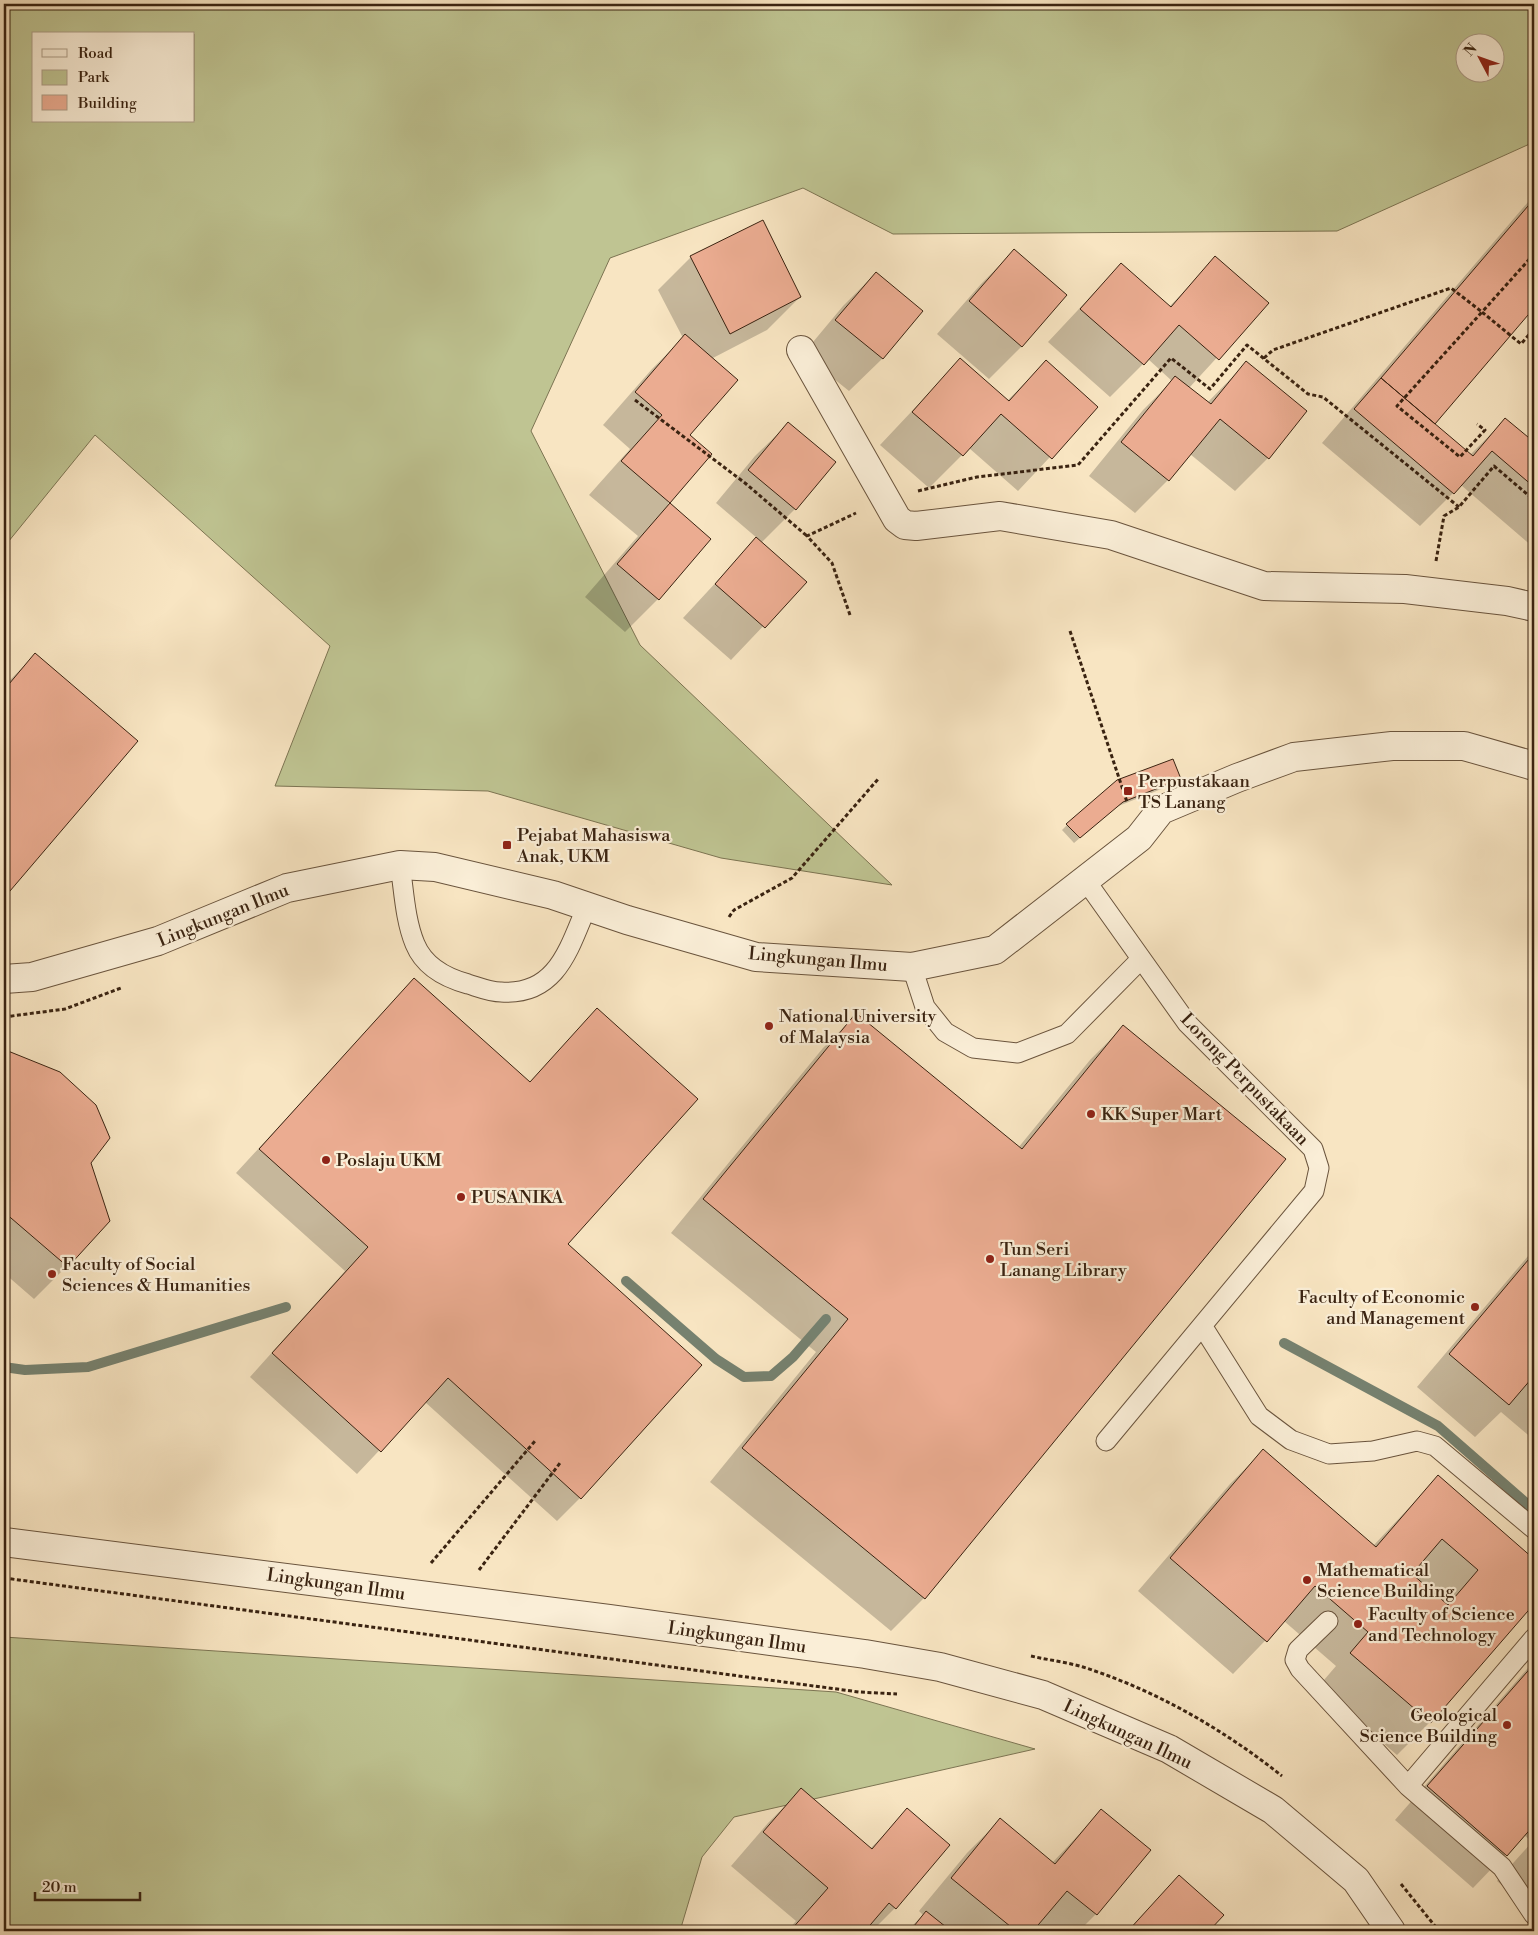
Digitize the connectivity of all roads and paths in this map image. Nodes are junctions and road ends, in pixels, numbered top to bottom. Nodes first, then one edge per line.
1 (1534, 254) edge
2 (1482, 312) junction
3 (1534, 329) edge
4 (801, 350) dead end
5 (1264, 358) junction
6 (635, 400) dead end
7 (1477, 424) dead end
8 (1534, 500) edge
9 (888, 501) junction
10 (1459, 507) junction
11 (807, 536) junction
12 (1431, 592) junction
13 (1534, 607) edge
14 (850, 615) dead end
15 (1070, 631) dead end
16 (1534, 766) edge
17 (879, 778) dead end
18 (1139, 838) junction
19 (400, 865) junction
20 (1086, 881) junction
21 (587, 906) junction
22 (725, 923) dead end
23 (1140, 959) junction
24 (912, 967) junction
25 (4, 980) edge
26 (1204, 1326) junction
27 (535, 1441) dead end
28 (1106, 1441) dead end
29 (1534, 1529) edge
30 (4, 1542) edge
31 (430, 1565) dead end
32 (4, 1578) edge
33 (1328, 1621) dead end
34 (1534, 1638) edge
35 (905, 1695) dead end
36 (1408, 1786) junction
37 (1534, 1915) edge
38 (1391, 1931) edge

1 - 2 path
2 - 3 path
2 - 5 path
2 - 7 path
4 - 9 street
5 - 9 path
5 - 10 path
6 - 11 path
8 - 10 path
9 - 11 path
9 - 12 street
10 - 12 path
11 - 14 path
12 - 13 street
15 - 18 path
16 - 18 street, Lingkungan Ilmu
17 - 22 path
18 - 20 street, Lingkungan Ilmu
19 - 21 street, Lingkungan Ilmu
19 - 21 lane
19 - 25 street, Lingkungan Ilmu
20 - 23 lane, Lorong Perpustakaan
20 - 24 street, Lingkungan Ilmu
21 - 24 street, Lingkungan Ilmu
23 - 24 lane
23 - 26 lane, Lorong Perpustakaan
26 - 28 lane, Lorong Perpustakaan
26 - 29 lane
27 - 31 path
30 - 38 street, Lingkungan Ilmu
32 - 35 path
33 - 36 lane
34 - 36 lane
36 - 37 lane

